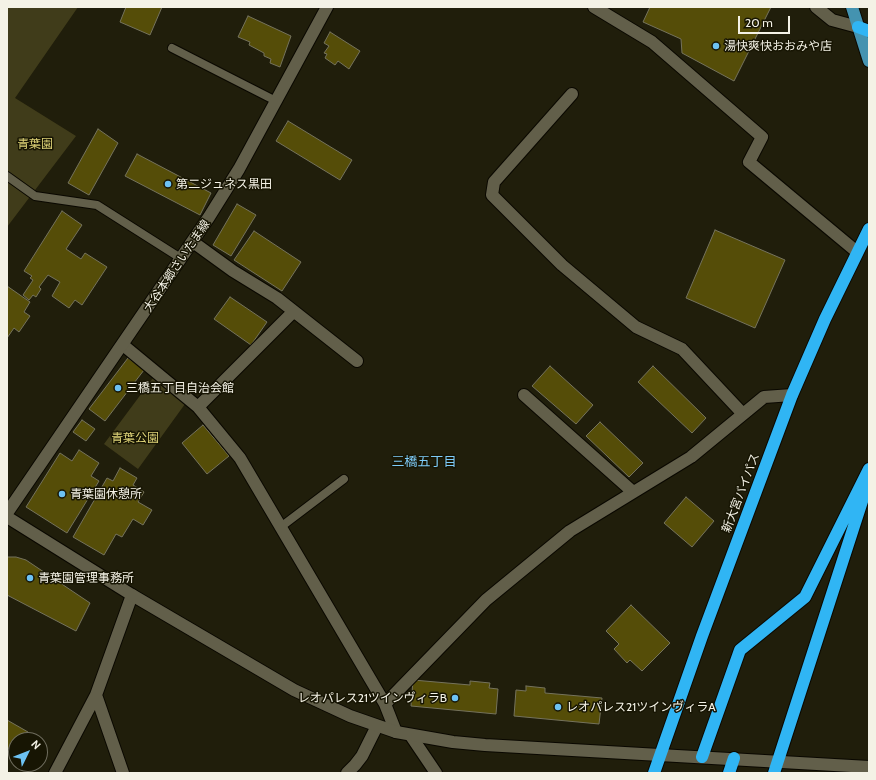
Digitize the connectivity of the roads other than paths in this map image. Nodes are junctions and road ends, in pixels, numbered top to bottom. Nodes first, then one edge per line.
1 (327, 7) edge
2 (594, 7) edge
3 (816, 7) edge
4 (852, 7) edge
5 (611, 11) edge
6 (863, 29) edge
7 (172, 48) dead end
8 (869, 62) edge
9 (572, 94) dead end
10 (276, 101) junction
11 (7, 176) edge
12 (869, 229) edge
13 (193, 242) junction
14 (857, 252) junction
15 (182, 259) junction
16 (293, 312) junction
17 (123, 345) junction
18 (357, 361) dead end
19 (524, 395) dead end
20 (792, 395) junction
21 (198, 407) junction
22 (743, 414) junction
23 (869, 469) edge
24 (869, 476) edge
25 (344, 480) dead end
26 (633, 492) junction
27 (7, 513) edge
28 (7, 517) edge
29 (282, 526) junction
30 (132, 595) junction
31 (96, 695) junction
32 (385, 704) junction
33 (376, 726) junction
34 (396, 732) junction
35 (411, 736) junction
36 (660, 754) junction
37 (702, 757) junction
38 (734, 758) junction
39 (778, 761) junction
40 (869, 767) edge
41 (847, 769) edge
42 (55, 773) edge
43 (123, 773) edge
44 (347, 773) edge
45 (436, 773) edge
46 (654, 773) edge
47 (729, 773) edge
48 (774, 773) edge

1 - 10 street, 大谷本郷さいたま線
2 - 5 street
3 - 6 street
4 - 6 main road
5 - 14 street
6 - 8 main road
7 - 10 lane
9 - 22 street
10 - 13 street, 大谷本郷さいたま線
11 - 15 lane
12 - 14 highway, 新大宮バイパス
13 - 15 street, 大谷本郷さいたま線
13 - 16 street
14 - 20 highway, 新大宮バイパス
15 - 17 street, 大谷本郷さいたま線
16 - 18 street
16 - 21 street
17 - 21 street
17 - 27 street, 大谷本郷さいたま線
19 - 26 street
20 - 22 street
20 - 36 highway, 新大宮バイパス
21 - 29 street
22 - 26 street
23 - 37 highway
24 - 39 highway
25 - 29 lane
26 - 32 street
28 - 30 street
29 - 32 street
30 - 31 street
30 - 33 street
31 - 42 street
31 - 43 street
32 - 34 street
33 - 34 street
33 - 44 street
34 - 35 street
35 - 36 street
35 - 45 street
36 - 37 street
36 - 46 highway, 新大宮バイパス
37 - 38 street
38 - 39 street
38 - 47 highway
39 - 41 street
39 - 48 highway
40 - 41 street

